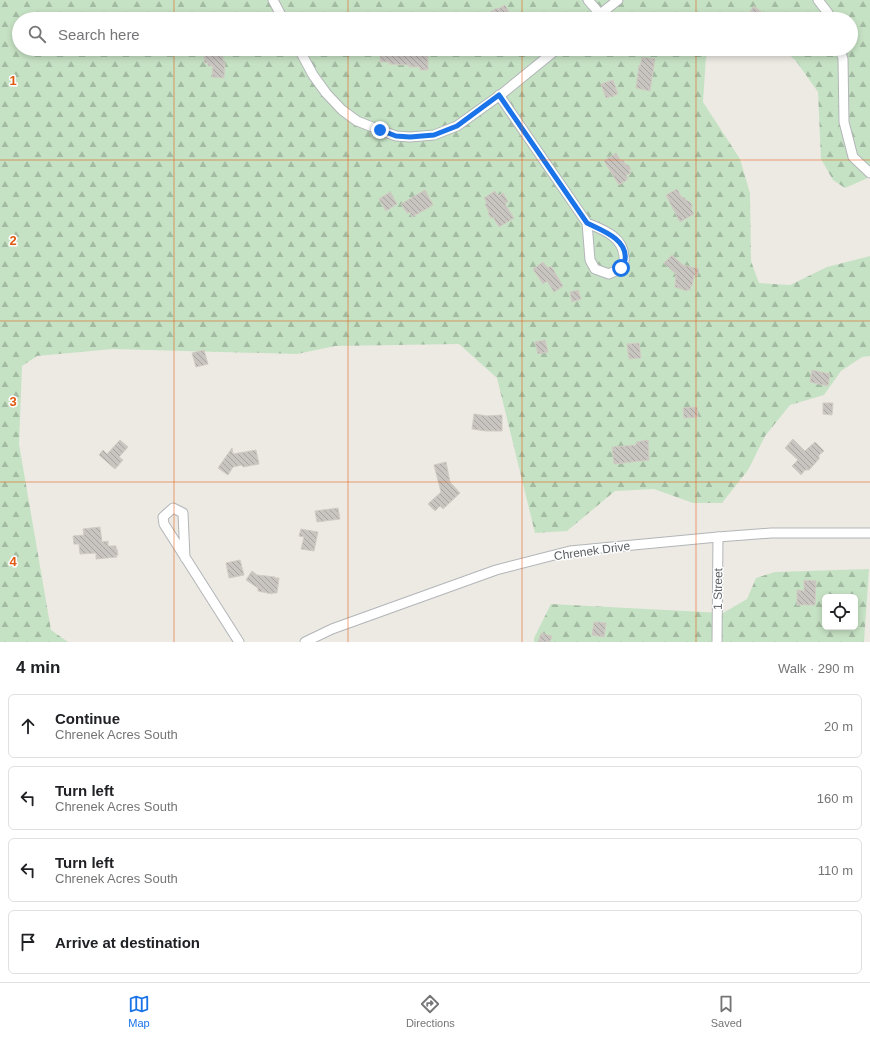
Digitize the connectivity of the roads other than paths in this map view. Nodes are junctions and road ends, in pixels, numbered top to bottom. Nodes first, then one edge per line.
1 (273, 0) edge
2 (588, 0) edge
3 (618, 0) edge
4 (818, 0) edge
5 (279, 12) edge
6 (594, 12) edge
7 (603, 12) edge
8 (827, 12) edge
9 (303, 56) edge
10 (548, 56) edge
11 (842, 56) edge
12 (499, 95) junction
13 (870, 173) edge
14 (587, 223) junction
15 (870, 533) edge
16 (718, 537) junction
17 (185, 558) junction
18 (239, 642) edge
19 (305, 642) edge
20 (718, 642) edge

1 - 5 street
2 - 6 street
3 - 7 street
4 - 8 street
9 - 12 street
10 - 12 street
11 - 13 street
12 - 14 street
14 - 14 street
15 - 16 street, Chrenek Drive
16 - 19 street, Chrenek Drive
16 - 20 street, 1 Street
17 - 17 street
17 - 18 street

